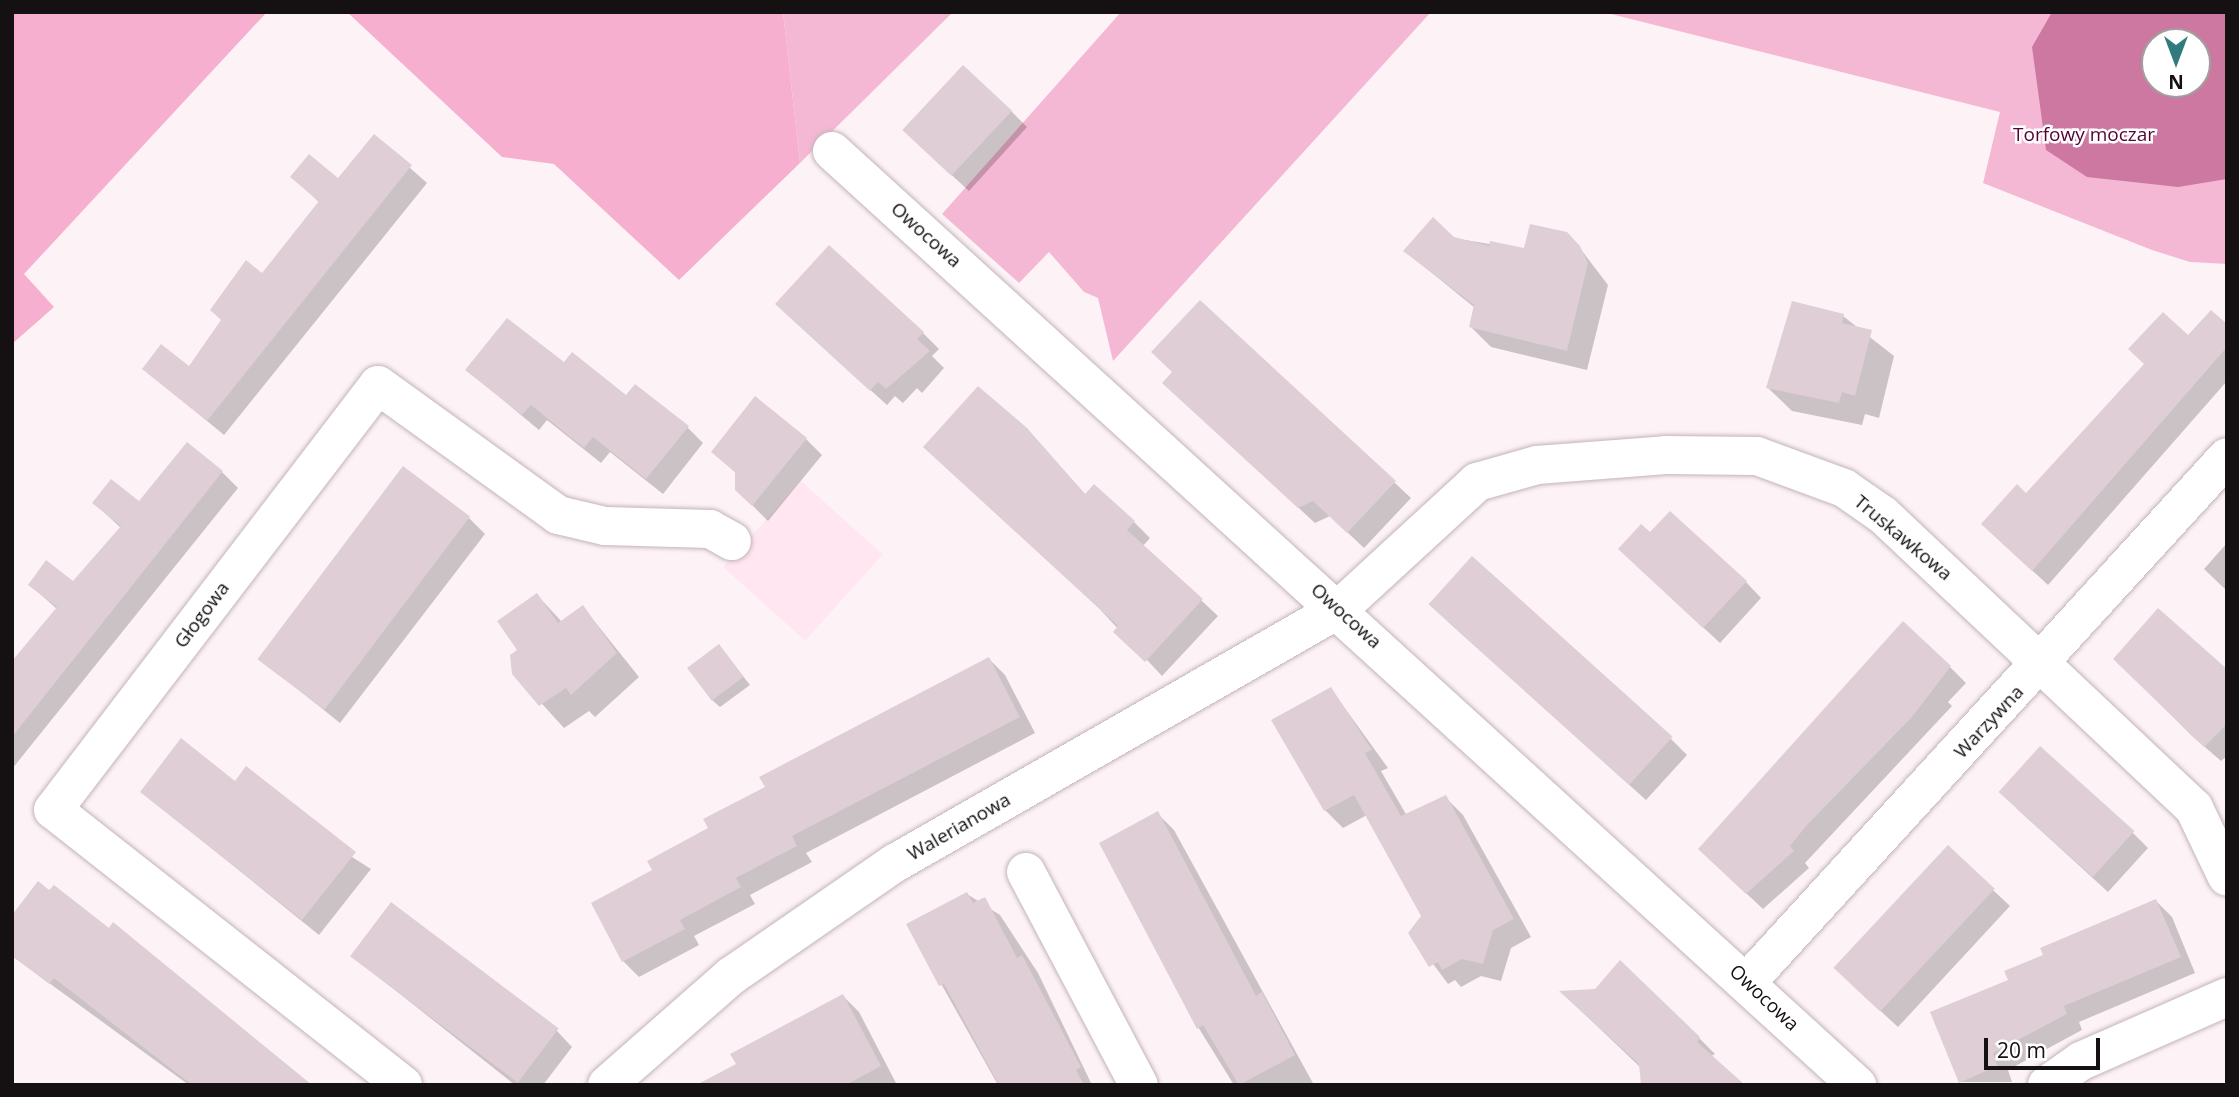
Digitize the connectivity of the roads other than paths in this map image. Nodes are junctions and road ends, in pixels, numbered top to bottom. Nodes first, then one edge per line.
1 (832, 151) dead end
2 (2227, 457) edge
3 (732, 541) dead end
4 (1339, 608) junction
5 (2044, 663) junction
6 (1026, 872) dead end
7 (2227, 877) edge
8 (1747, 982) junction
9 (2227, 997) edge
10 (403, 1085) edge
11 (607, 1085) edge
12 (1139, 1085) edge
13 (1857, 1085) edge
14 (2047, 1085) edge

1 - 4 street, Owocowa
2 - 5 street, Warzywna
3 - 10 street, Głogowa
4 - 5 street, Truskawkowa
4 - 8 street, Owocowa
4 - 11 street, Walerianowa
5 - 7 street, Truskawkowa
5 - 8 street, Warzywna
6 - 12 street
8 - 13 street, Owocowa
9 - 14 street

